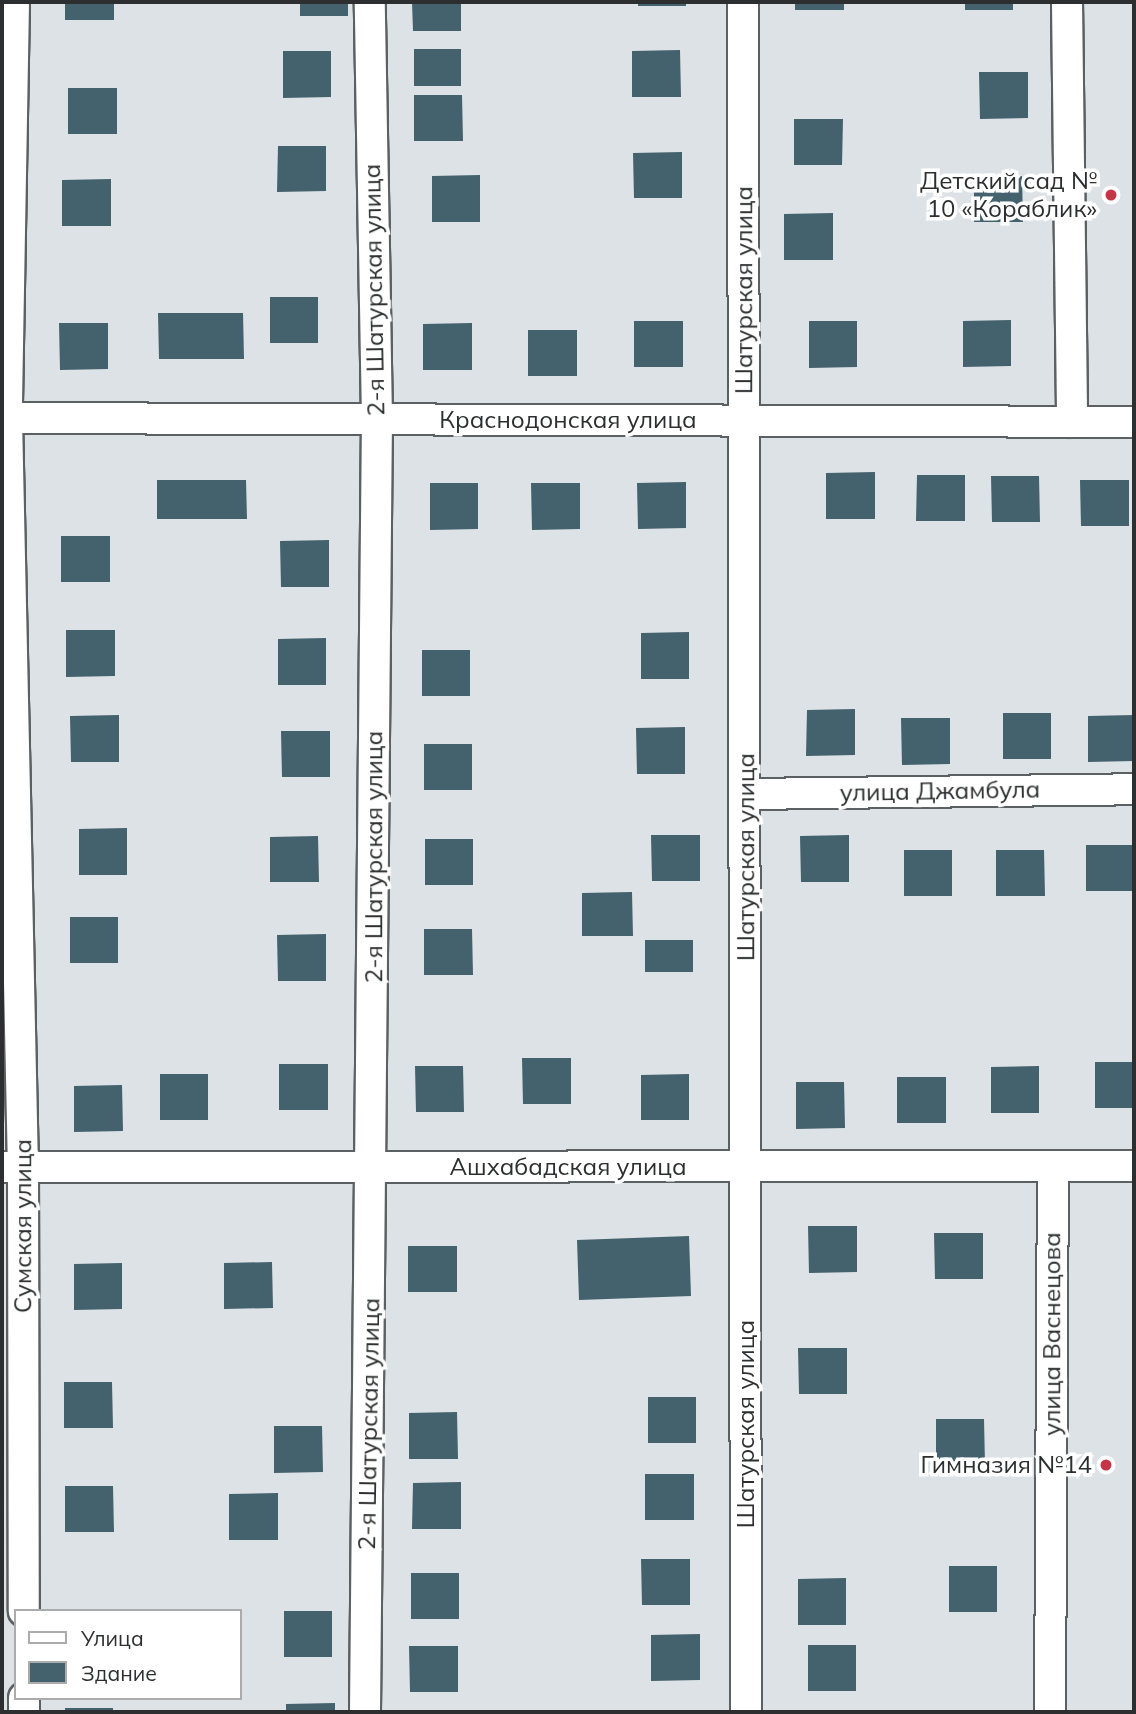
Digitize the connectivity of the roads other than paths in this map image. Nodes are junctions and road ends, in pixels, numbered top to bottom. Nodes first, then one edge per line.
1 (14, 2) edge
2 (370, 2) edge
3 (743, 2) edge
4 (1067, 2) edge
5 (4, 418) edge
6 (377, 419) junction
7 (744, 421) junction
8 (1072, 422) junction
9 (1134, 422) edge
10 (1134, 789) edge
11 (746, 794) junction
12 (1053, 1166) junction
13 (1134, 1166) edge
14 (12, 1167) edge
15 (373, 1167) junction
16 (746, 1167) junction
17 (24, 1609) edge
18 (365, 1712) edge
19 (746, 1712) edge
20 (1050, 1712) edge

1 - 5 street, Сумская улица
2 - 6 street, 2-я Шатурская улица
3 - 7 street, Шатурская улица
4 - 8 street
5 - 6 street, Краснодонская улица
5 - 14 street, Сумская улица
6 - 7 street, Краснодонская улица
6 - 15 street, 2-я Шатурская улица
7 - 8 street, Краснодонская улица
7 - 11 street, Шатурская улица
8 - 9 street, Краснодонская улица
10 - 11 street, улица Джамбула
11 - 16 street, Шатурская улица
12 - 13 street, Ашхабадская улица
12 - 16 street, Ашхабадская улица
12 - 20 street, улица Васнецова
14 - 15 street, Ашхабадская улица
14 - 17 street, Сумская улица
15 - 16 street, Ашхабадская улица
15 - 18 street, 2-я Шатурская улица
16 - 19 street, Шатурская улица

